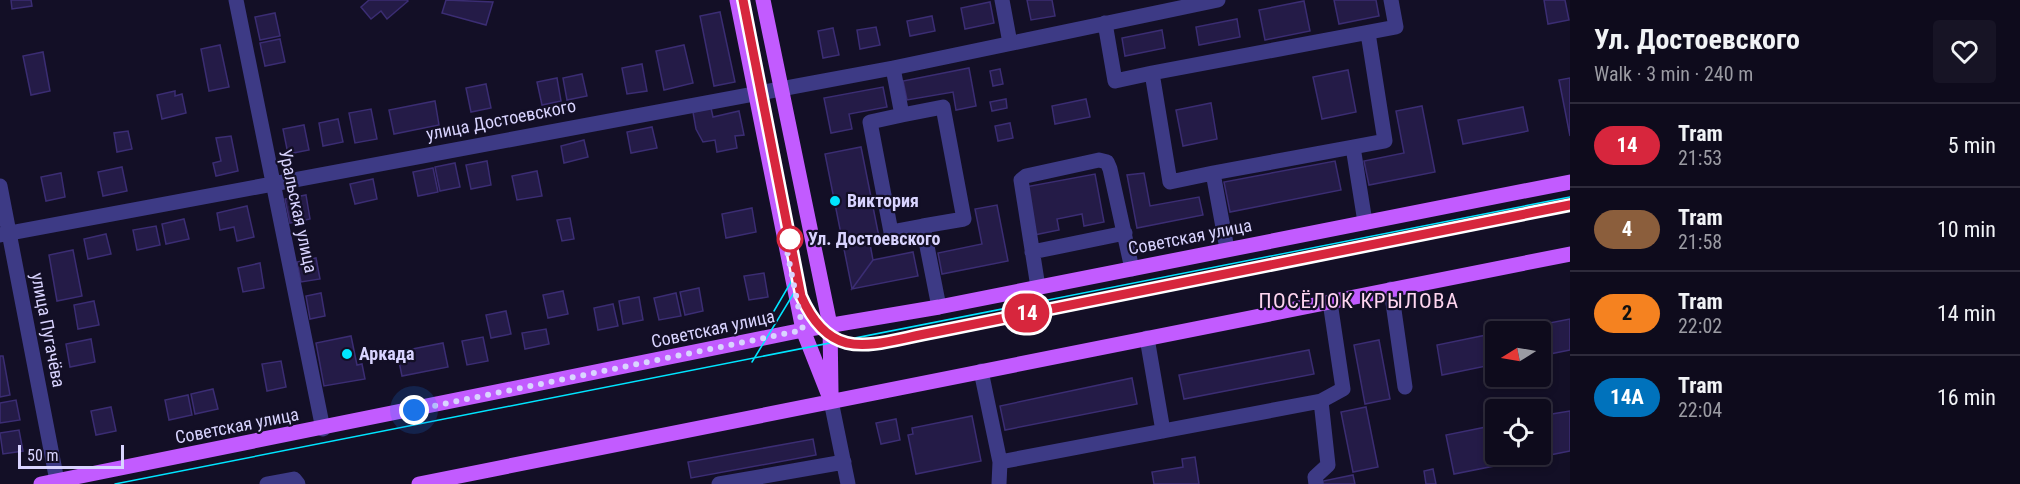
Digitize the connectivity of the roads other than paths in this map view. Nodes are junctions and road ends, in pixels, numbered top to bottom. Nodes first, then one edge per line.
1 (236, 0) edge
2 (737, 0) edge
3 (763, 0) edge
4 (1002, 0) edge
5 (1218, 0) edge
6 (1391, 0) edge
7 (1105, 23) junction
8 (1368, 33) junction
9 (1010, 43) junction
10 (893, 68) junction
11 (1152, 73) junction
12 (782, 89) junction
13 (756, 92) junction
14 (902, 115) junction
15 (1353, 147) junction
16 (1213, 173) junction
17 (1570, 183) edge
18 (272, 184) junction
19 (0, 186) edge
20 (1365, 222) junction
21 (923, 226) junction
22 (5, 234) edge
23 (1125, 234) junction
24 (1227, 249) junction
25 (1032, 252) junction
26 (1570, 254) edge
27 (1132, 269) junction
28 (1038, 287) junction
29 (1391, 289) junction
30 (1330, 302) junction
31 (939, 307) junction
32 (830, 325) junction
33 (803, 330) junction
34 (1147, 338) junction
35 (981, 371) junction
36 (1405, 387) dead end
37 (831, 401) junction
38 (1321, 401) junction
39 (323, 429) junction
40 (1163, 431) junction
41 (844, 462) junction
42 (1000, 462) junction
43 (455, 481) edge
44 (61, 482) edge
45 (41, 484) edge
46 (267, 484) edge
47 (298, 484) edge
48 (419, 484) edge
49 (719, 484) edge
50 (848, 484) edge
51 (999, 484) edge
52 (1316, 484) edge

1 - 18 street, Уральская улица
2 - 13 main road
3 - 12 main road
4 - 9 street
5 - 7 street, улица Достоевского
6 - 8 street
7 - 9 street, улица Достоевского
7 - 11 street
8 - 11 street
8 - 15 street
9 - 10 street, улица Достоевского
10 - 12 street, улица Достоевского
10 - 14 street
11 - 16 street
12 - 13 street, улица Достоевского
12 - 32 main road
13 - 18 street, улица Достоевского
13 - 33 main road
14 - 21 street
14 - 21 street
15 - 16 street
15 - 20 street
16 - 24 street
17 - 20 main road, Советская улица
18 - 22 street, улица Достоевского
18 - 39 street, Уральская улица
19 - 22 street, улица Пугачёва
20 - 24 main road, Советская улица
21 - 31 street
22 - 44 street, улица Пугачёва
23 - 25 street
23 - 25 street
23 - 27 street
24 - 27 main road, Советская улица
25 - 28 street
26 - 29 main road
27 - 28 main road, Советская улица
28 - 31 main road, Советская улица
29 - 30 main road
29 - 36 street
30 - 34 main road
30 - 38 street
31 - 32 main road, Советская улица
32 - 33 main road, Советская улица
32 - 37 main road
33 - 37 main road
33 - 39 main road, Советская улица
34 - 35 main road
34 - 40 street
35 - 37 main road
35 - 42 street
37 - 41 street
37 - 43 main road
38 - 40 street
38 - 52 street
39 - 44 main road, Советская улица
40 - 42 street
41 - 49 street
41 - 50 street
42 - 51 street
43 - 48 main road
44 - 45 main road, Советская улица
46 - 47 street

